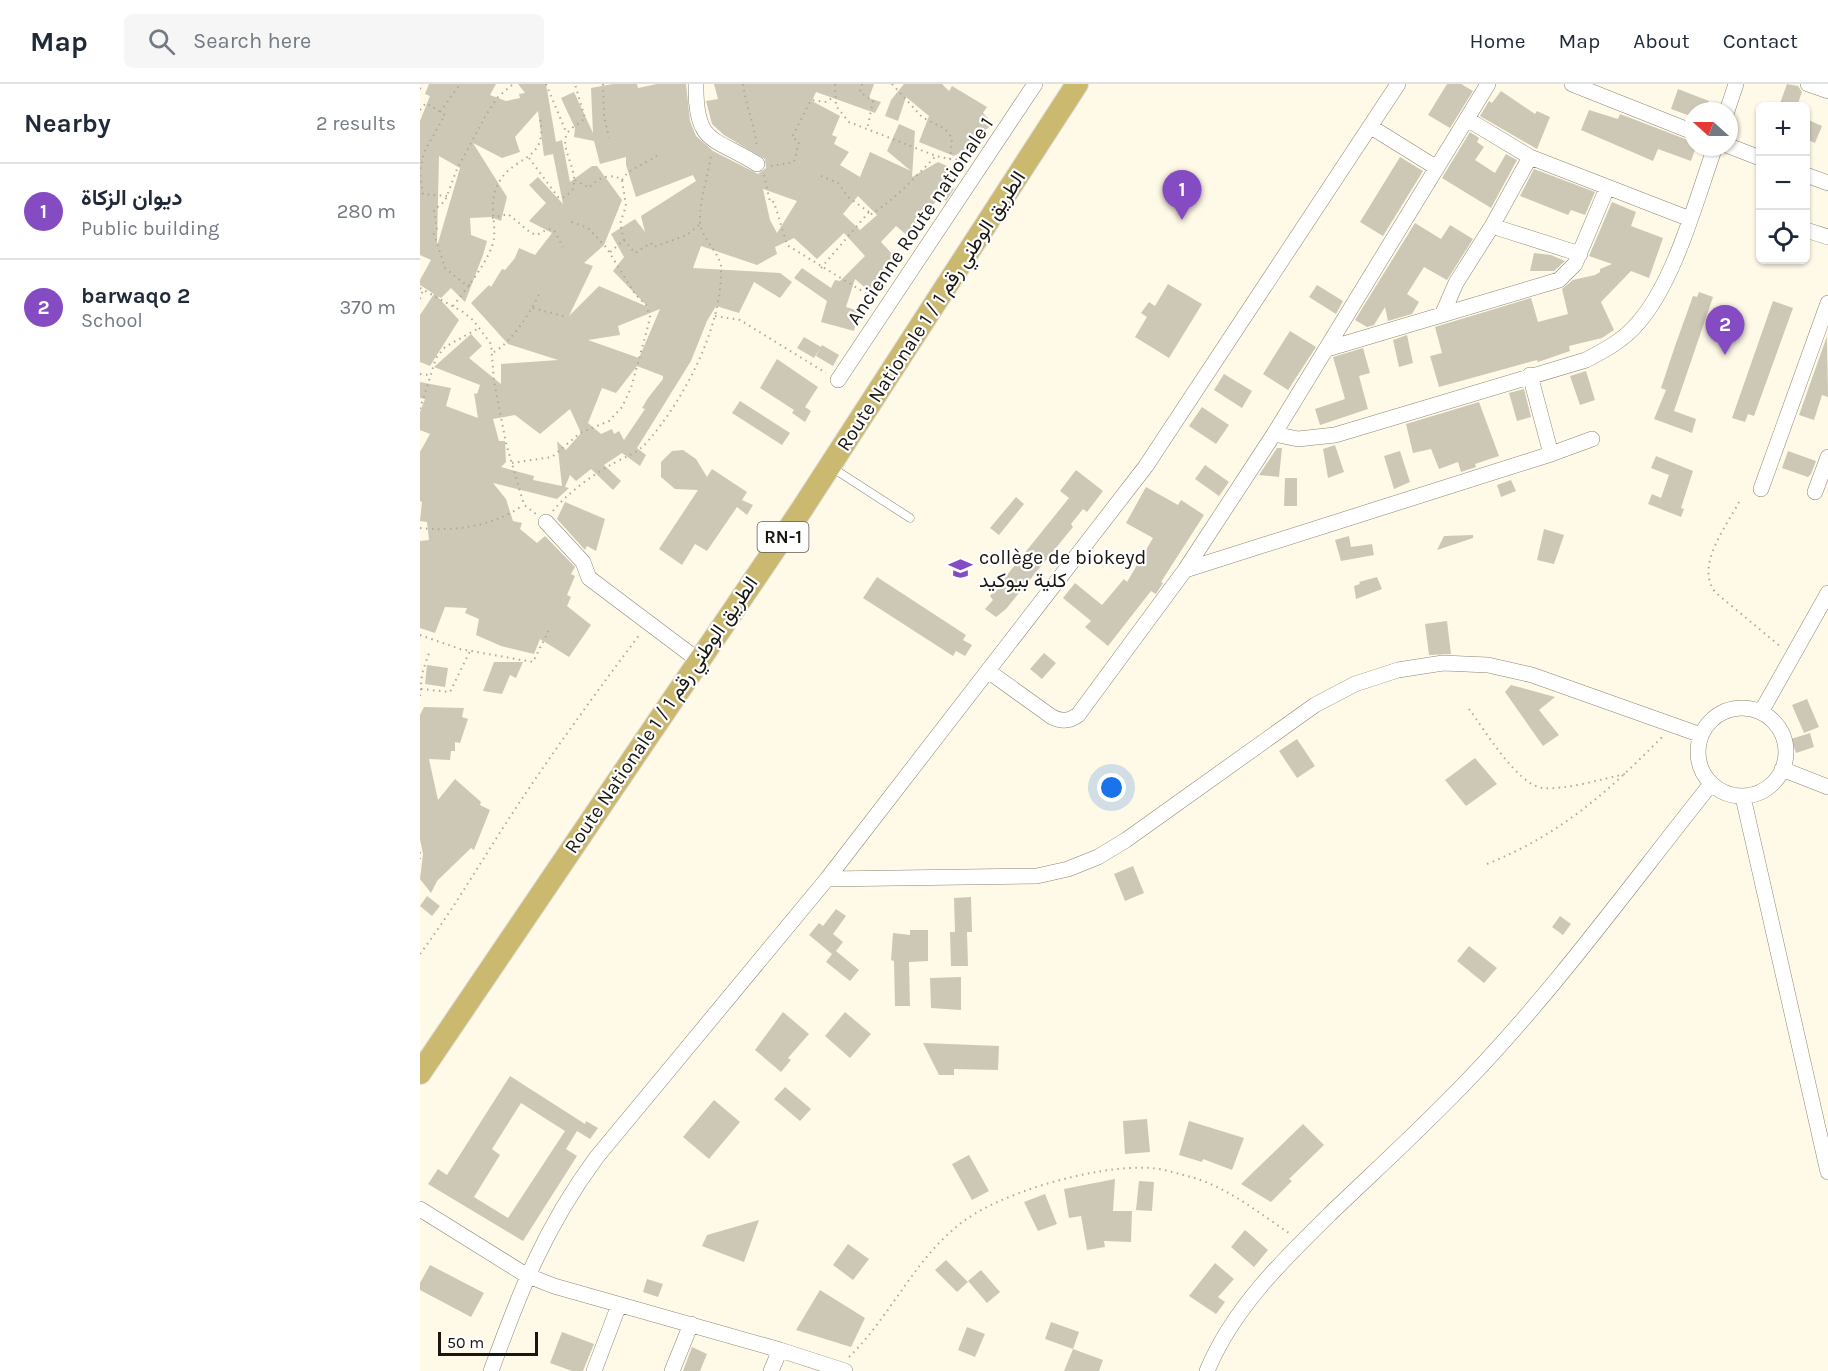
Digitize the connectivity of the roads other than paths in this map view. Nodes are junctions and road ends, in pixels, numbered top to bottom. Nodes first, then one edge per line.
1 (696, 84) edge
2 (1035, 84) edge
3 (1077, 84) edge
4 (1398, 84) edge
5 (1488, 84) edge
6 (1572, 84) edge
7 (1736, 84) edge
8 (1603, 89) edge
9 (1730, 102) edge
10 (1467, 119) junction
11 (1371, 127) junction
12 (1684, 128) edge
13 (1738, 149) edge
14 (1713, 156) edge
15 (1756, 156) edge
16 (1530, 157) junction
17 (758, 167) road end
18 (1437, 168) junction
19 (1810, 176) edge
20 (1828, 183) edge
21 (1607, 188) junction
22 (1690, 219) junction
23 (1492, 226) junction
24 (1810, 231) edge
25 (1828, 237) edge
26 (1580, 254) junction
27 (1828, 303) edge
28 (1443, 314) junction
29 (1327, 349) junction
30 (1530, 375) junction
31 (838, 380) road end
32 (1274, 434) junction
33 (1592, 439) dead end
34 (1551, 454) junction
35 (1828, 457) edge
36 (830, 466) junction
37 (1761, 489) dead end
38 (1815, 492) dead end
39 (910, 518) dead end
40 (546, 522) road end
41 (1185, 570) junction
42 (1828, 593) edge
43 (698, 660) junction
44 (988, 671) junction
45 (1761, 712) junction
46 (1701, 735) junction
47 (1782, 769) junction
48 (1711, 784) junction
49 (1828, 787) edge
50 (1743, 796) junction
51 (827, 879) junction
52 (420, 1073) edge
53 (1828, 1172) edge
54 (420, 1209) edge
55 (526, 1275) junction
56 (619, 1305) junction
57 (691, 1324) junction
58 (780, 1350) junction
59 (841, 1370) edge
60 (491, 1371) edge
61 (594, 1371) edge
62 (672, 1371) edge
63 (771, 1371) edge
64 (1207, 1371) edge

1 - 17 street
2 - 31 street, Ancienne Route nationale 1
3 - 36 main road, Route Nationale 1 / الطريق الوطني رقم 1 / RN-1
4 - 11 street
5 - 10 street
6 - 8 street
7 - 9 street
8 - 12 street
10 - 16 street
10 - 18 street
11 - 18 street
11 - 44 street
13 - 15 street
14 - 22 street
16 - 21 street
16 - 23 street
18 - 29 street
19 - 20 street
21 - 22 street
21 - 26 street
22 - 30 street
23 - 26 street
23 - 28 street
24 - 25 street
26 - 28 street
27 - 37 street
28 - 29 street
29 - 32 street
30 - 32 street
30 - 34 street
32 - 41 street
33 - 34 street
34 - 41 street
35 - 38 street
36 - 39 lane
36 - 43 main road, Route Nationale 1 / الطريق الوطني رقم 1 / RN-1
40 - 43 street
41 - 44 street
42 - 45 street
43 - 52 main road, Route Nationale 1 / الطريق الوطني رقم 1 / RN-1
44 - 51 street
45 - 46 street
45 - 47 street
46 - 48 street
46 - 51 street
47 - 49 street
47 - 50 street
48 - 50 street
48 - 64 street
50 - 53 street
51 - 55 street
54 - 55 street
55 - 56 street
55 - 60 street
56 - 57 street
56 - 61 street
57 - 58 street
57 - 62 street
58 - 59 street
58 - 63 street

